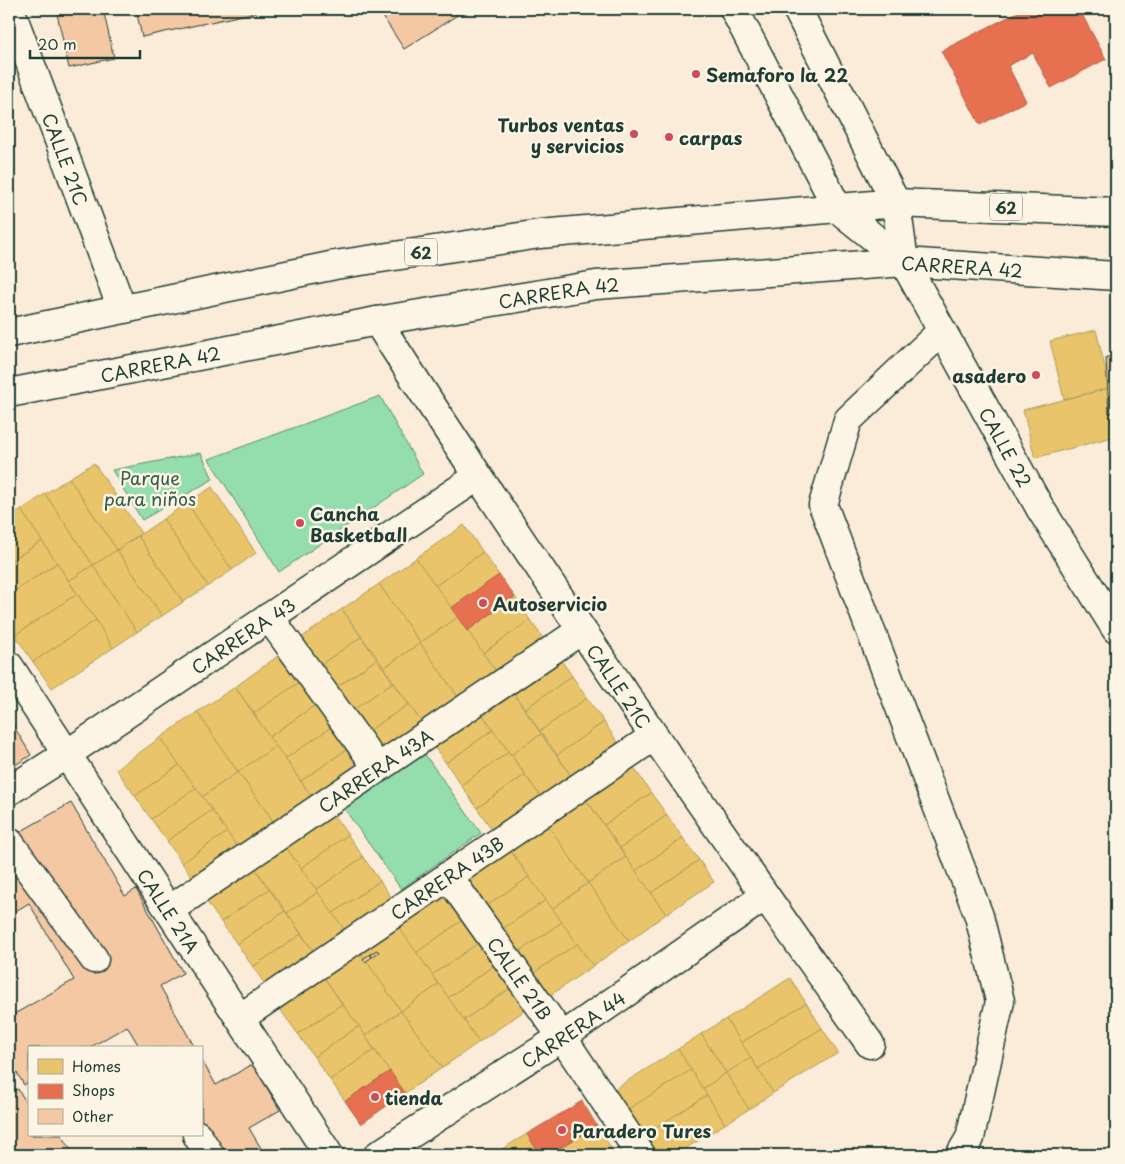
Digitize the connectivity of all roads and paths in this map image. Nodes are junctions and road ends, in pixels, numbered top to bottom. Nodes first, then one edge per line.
1 (10, 9) edge
2 (734, 9) edge
3 (797, 9) edge
4 (896, 203) junction
5 (838, 209) junction
6 (1116, 212) edge
7 (904, 262) junction
8 (1116, 276) edge
9 (122, 309) junction
10 (377, 321) junction
11 (942, 331) junction
12 (9, 333) edge
13 (9, 393) edge
14 (477, 477) junction
15 (270, 617) junction
16 (1116, 629) edge
17 (580, 631) junction
18 (9, 666) edge
19 (653, 737) junction
20 (67, 754) junction
21 (378, 768) junction
22 (9, 791) edge
23 (9, 842) edge
24 (448, 876) junction
25 (765, 896) junction
26 (169, 910) junction
27 (94, 959) dead end
28 (240, 1018) junction
29 (562, 1037) junction
30 (870, 1044) dead end
31 (198, 1136) edge
32 (210, 1155) edge
33 (329, 1155) edge
34 (378, 1155) edge
35 (641, 1155) edge
36 (960, 1155) edge

1 - 9 main road, CALLE 21C
2 - 5 main road
3 - 4 main road
4 - 5 main road, 62
4 - 6 main road, 62
4 - 7 main road
5 - 7 main road
5 - 9 main road, 62
7 - 8 main road, CARRERA 42
7 - 10 main road, CARRERA 42
7 - 11 main road, CALLE 22
9 - 12 main road, 62
10 - 13 main road, CARRERA 42
10 - 14 main road, CALLE 21C
11 - 16 main road, CALLE 22
11 - 36 main road
14 - 15 main road, CARRERA 43
14 - 17 main road, CALLE 21C
15 - 20 main road, CARRERA 43
15 - 21 main road
17 - 19 main road, CALLE 21C
17 - 21 main road, CARRERA 43A
18 - 20 main road, CALLE 21A
19 - 24 main road, CARRERA 43B
19 - 25 main road, CALLE 21C
20 - 22 main road, CARRERA 43
20 - 26 main road, CALLE 21A
21 - 26 main road, CARRERA 43A
23 - 27 main road
24 - 28 main road, CARRERA 43B
24 - 29 main road, CALLE 21B
25 - 29 main road, CARRERA 44
25 - 30 main road, CALLE 21C
26 - 28 main road, CALLE 21A
28 - 33 main road, CALLE 21A
29 - 34 main road, CARRERA 44
29 - 35 main road, CALLE 21B
31 - 32 main road

